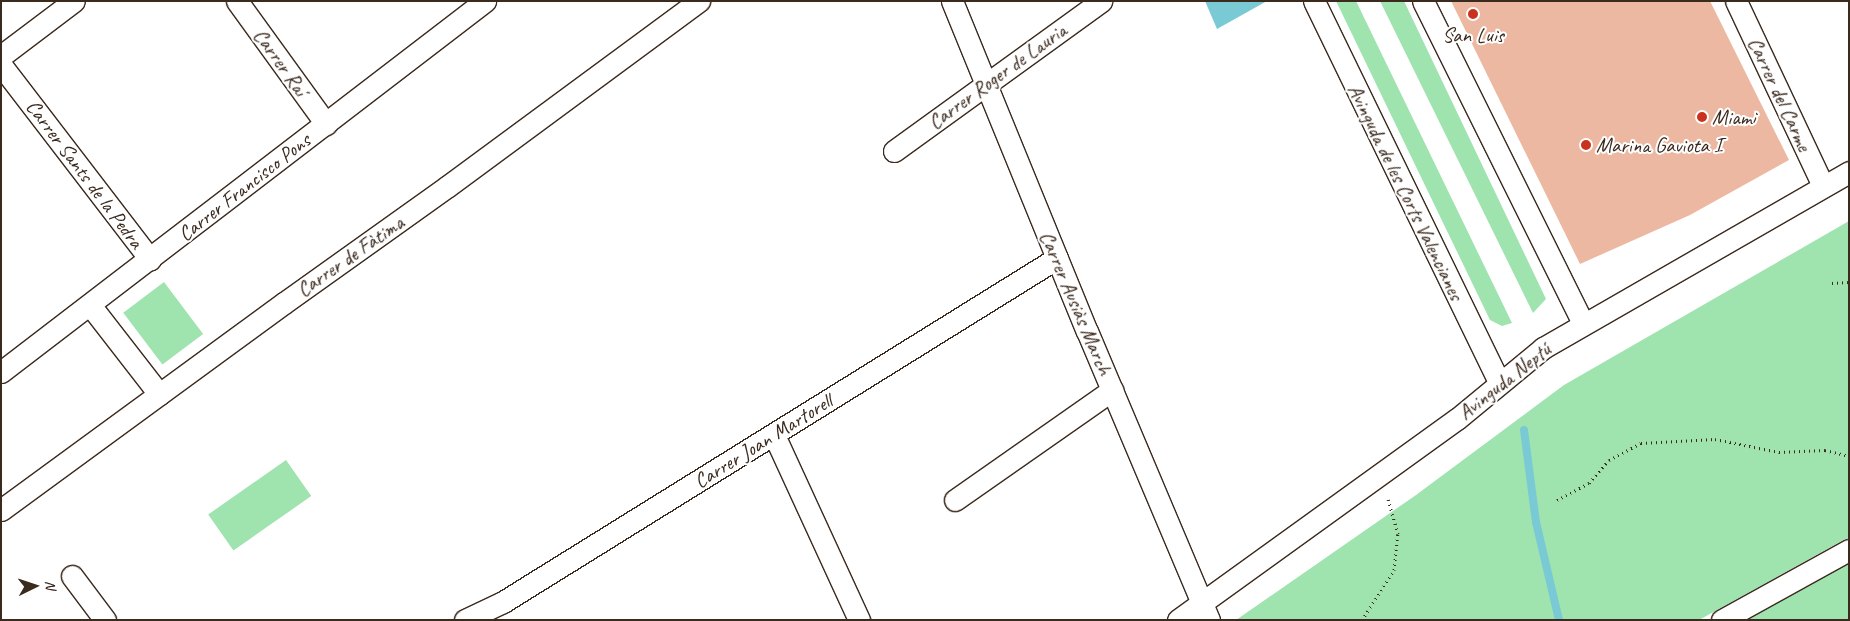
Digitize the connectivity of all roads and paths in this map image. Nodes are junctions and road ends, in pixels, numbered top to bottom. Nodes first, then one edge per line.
1 (74, 1) edge
2 (237, 1) edge
3 (485, 1) edge
4 (952, 1) edge
5 (1101, 1) edge
6 (1314, 1) edge
7 (1423, 1) edge
8 (1736, 1) edge
9 (687, 5) edge
10 (1, 56) edge
11 (1, 65) edge
12 (984, 84) junction
13 (326, 124) junction
14 (894, 151) dead end
15 (1849, 172) edge
16 (1823, 186) junction
17 (1057, 258) junction
18 (150, 260) junction
19 (1849, 282) edge
20 (1832, 283) dead end
21 (90, 305) junction
22 (1582, 324) junction
23 (1, 372) edge
24 (1499, 382) junction
25 (1112, 390) junction
26 (159, 394) junction
27 (774, 434) junction
28 (1849, 456) edge
29 (1381, 474) junction
30 (955, 500) dead end
31 (1557, 500) dead end
32 (1, 510) edge
33 (1849, 550) edge
34 (72, 576) dead end
35 (1206, 611) edge
36 (105, 620) edge
37 (465, 620) edge
38 (859, 620) edge
39 (1178, 620) edge
40 (1362, 620) edge
41 (1722, 620) edge

1 - 10 street
2 - 13 street, Carrer Raí
3 - 13 street, Carrer Francisco Pons
4 - 12 street, Carrer Ausiàs March
5 - 12 street, Carrer Roger de Lauria
6 - 24 street, Avinguda de les Corts Valencianes
7 - 22 street
8 - 16 street, Carrer del Carme
9 - 26 street, Carrer de Fàtima
11 - 18 street, Carrer Sants de la Pedra
12 - 14 street, Carrer Roger de Lauria
12 - 17 street, Carrer Ausiàs March
13 - 18 street, Carrer Francisco Pons
15 - 16 street, Avinguda Neptú
16 - 22 street, Avinguda Neptú
17 - 25 street, Carrer Ausiàs March
17 - 27 street, Carrer Joan Martorell
18 - 21 street, Carrer Francisco Pons
19 - 20 path
21 - 23 street, Carrer Francisco Pons
21 - 26 street
22 - 24 street, Avinguda Neptú
24 - 29 street, Avinguda Neptú
25 - 30 street
25 - 35 street, Carrer Ausiàs March
26 - 32 street, Carrer de Fàtima
27 - 37 street, Carrer Joan Martorell
27 - 38 street
28 - 31 path
29 - 35 street, Avinguda Neptú
29 - 40 path
33 - 41 street
34 - 36 street
35 - 39 street, Avinguda Neptú

